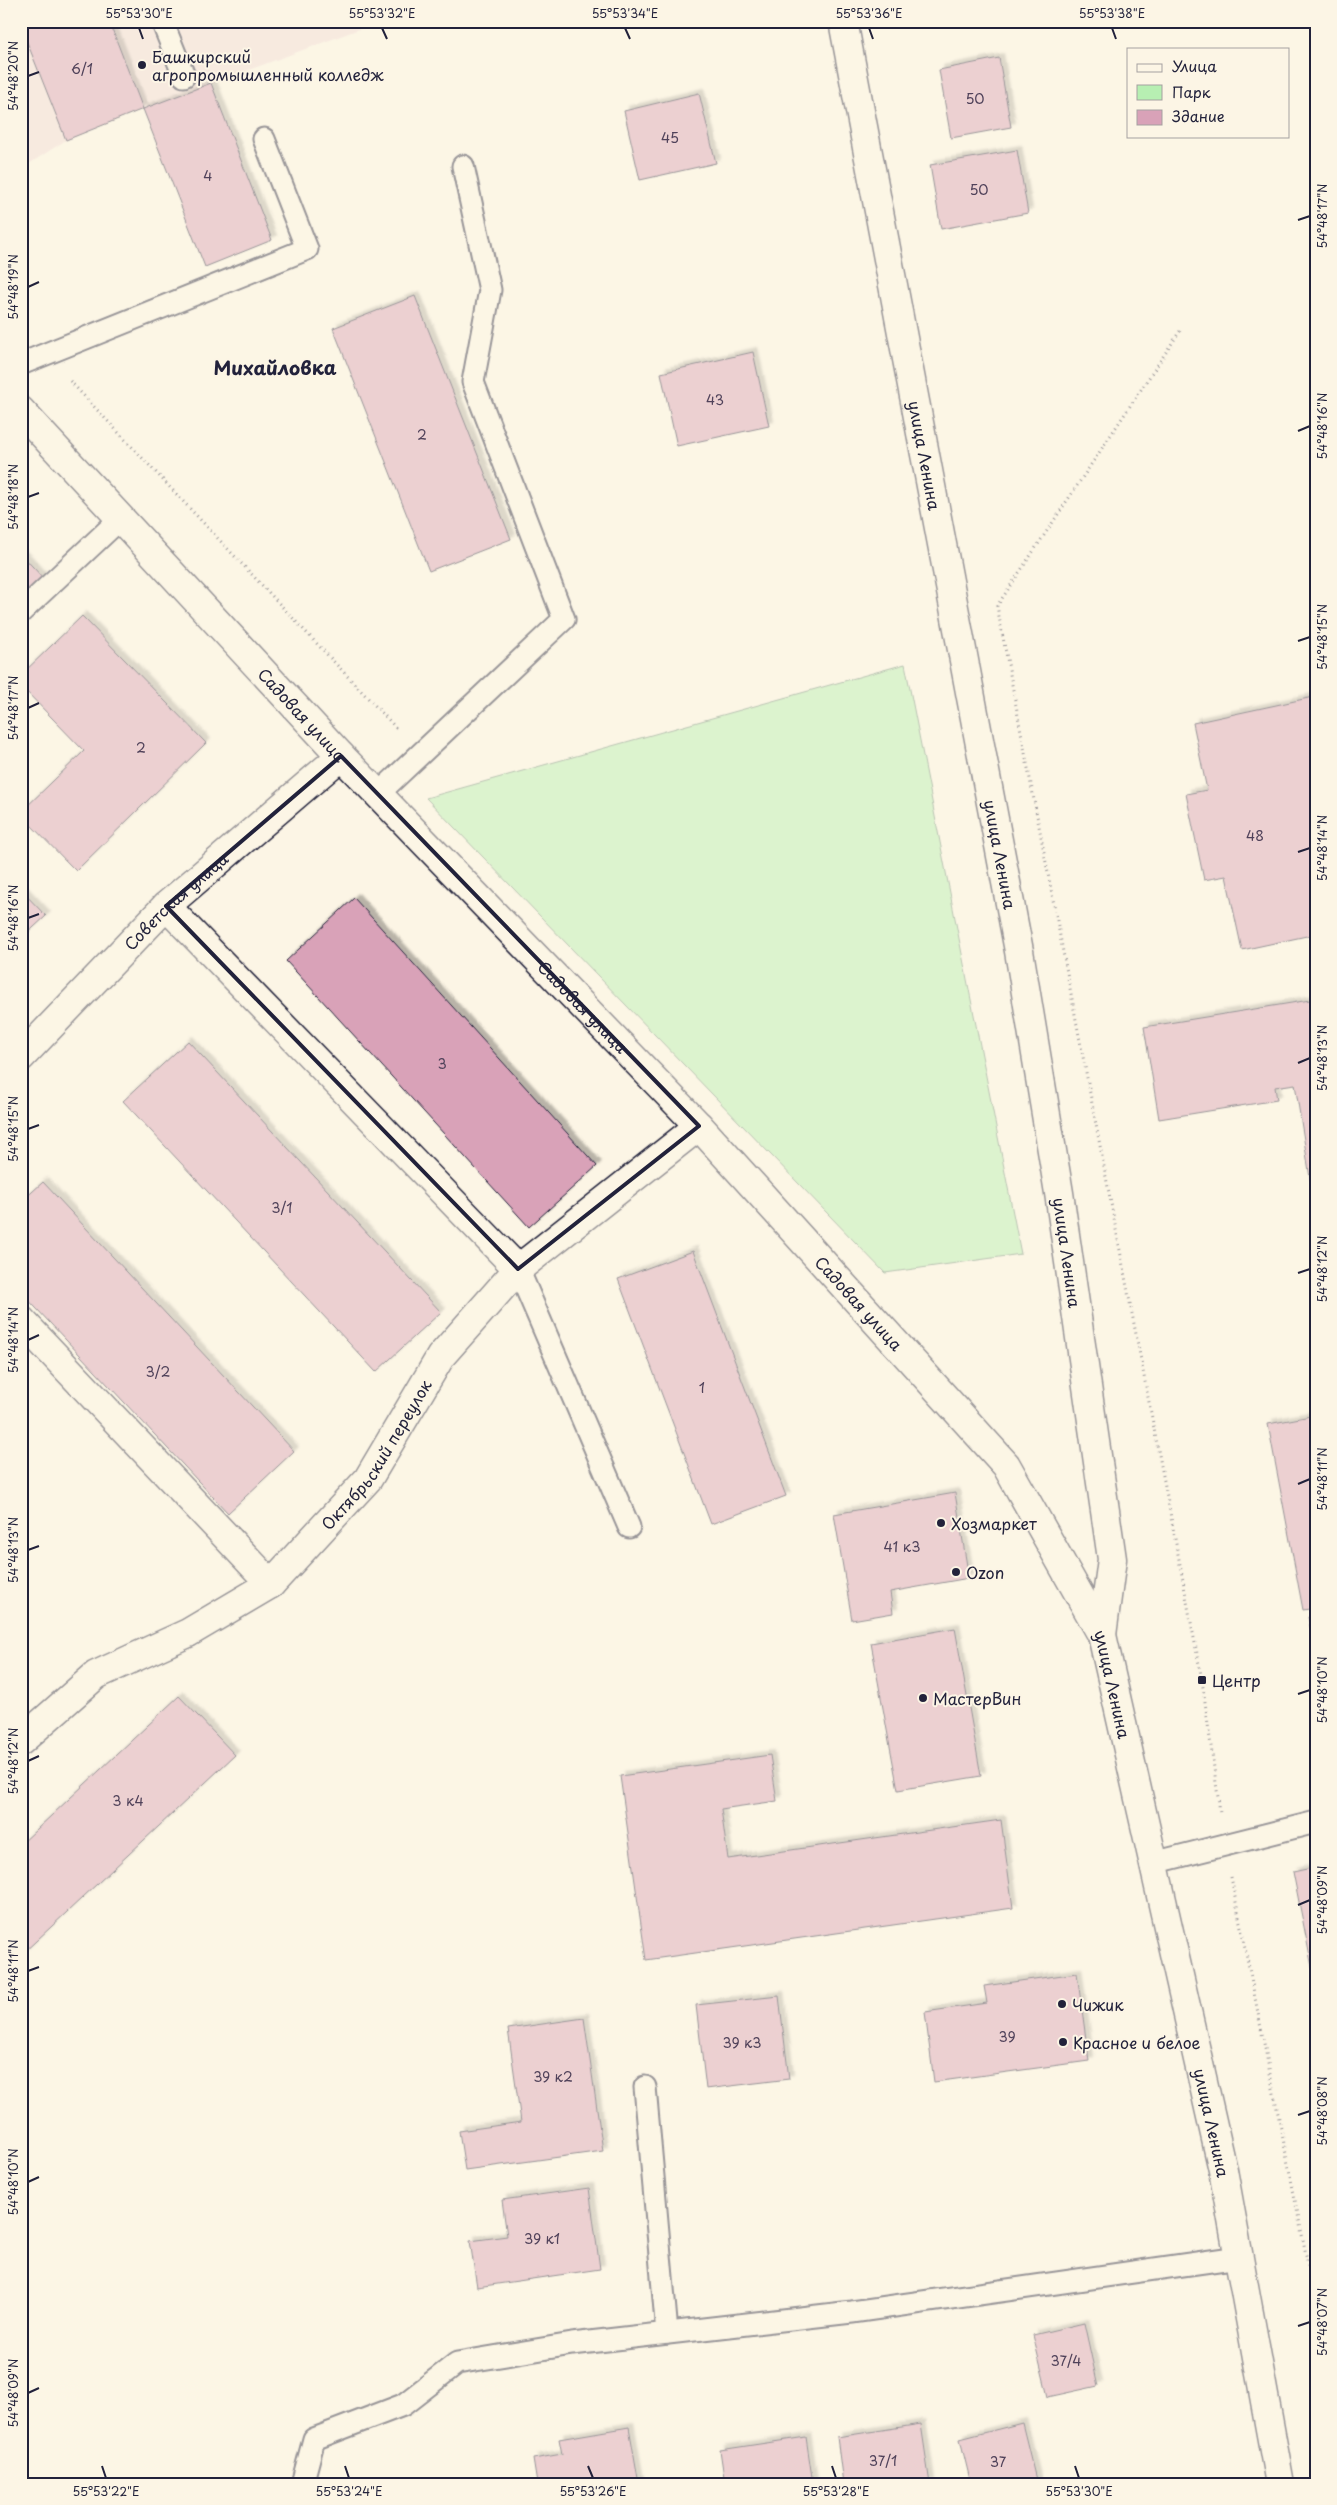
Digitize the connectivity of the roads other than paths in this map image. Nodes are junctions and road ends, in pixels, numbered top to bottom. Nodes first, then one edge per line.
1 (162, 21) edge
2 (843, 21) edge
3 (184, 76) dead end
4 (264, 139) dead end
5 (463, 166) dead end
6 (21, 364) edge
7 (21, 411) edge
8 (121, 518) junction
9 (21, 612) edge
10 (341, 756) junction
11 (378, 794) junction
12 (166, 906) junction
13 (21, 1057) edge
14 (699, 1126) junction
15 (518, 1269) junction
16 (21, 1320) edge
17 (629, 1527) dead end
18 (271, 1584) junction
19 (1102, 1635) junction
20 (21, 1741) edge
21 (1316, 1822) edge
22 (1153, 1862) junction
23 (645, 2087) dead end
24 (1239, 2257) junction
25 (667, 2333) junction
26 (302, 2484) edge
27 (1280, 2484) edge

1 - 3 lane
2 - 19 street, улица Ленина
4 - 6 lane
5 - 11 lane
7 - 8 street, Садовая улица
8 - 9 lane
8 - 10 street, Садовая улица
10 - 11 street, Садовая улица
10 - 12 street, Советская улица
11 - 14 street, Садовая улица
12 - 13 street, Советская улица
12 - 15 street
14 - 15 street, Октябрьский переулок
14 - 19 street, Садовая улица
15 - 17 lane
15 - 18 street, Октябрьский переулок
16 - 18 street
18 - 20 street, Октябрьский переулок
19 - 22 street, улица Ленина
21 - 22 lane
22 - 24 street, улица Ленина
23 - 25 lane
24 - 25 lane
24 - 27 street, улица Ленина
25 - 26 lane

